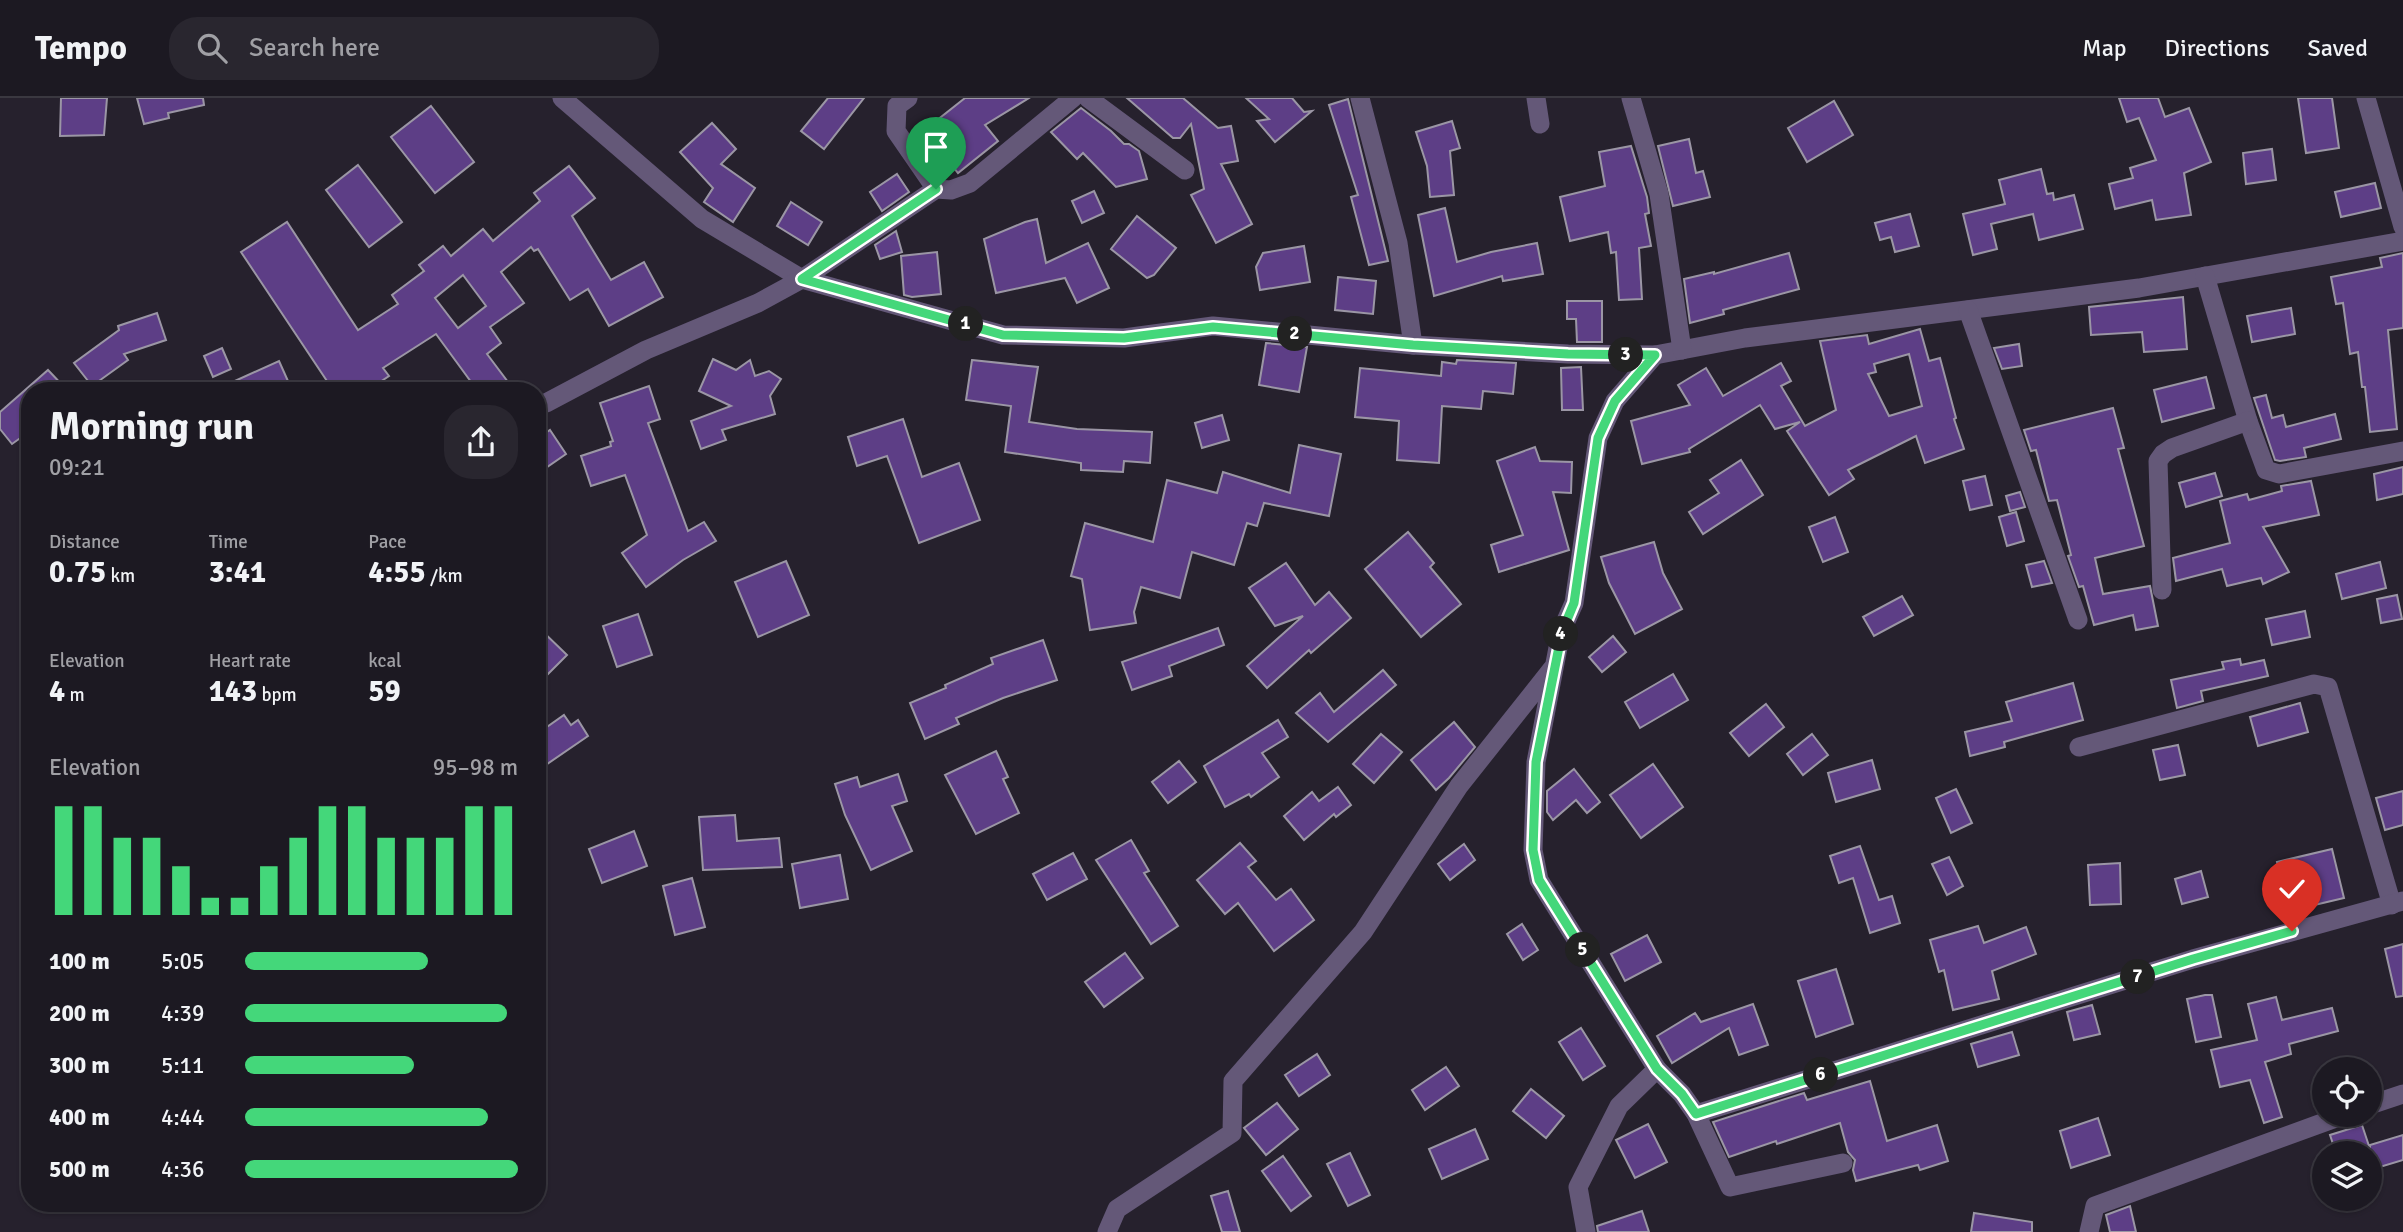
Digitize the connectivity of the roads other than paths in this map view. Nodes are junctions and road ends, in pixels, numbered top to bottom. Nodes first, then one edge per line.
1 (562, 98) edge
2 (908, 98) edge
3 (1073, 98) edge
4 (1088, 98) edge
5 (1360, 98) edge
6 (1536, 98) edge
7 (1630, 98) edge
8 (2365, 98) edge
9 (1540, 124) dead end
10 (1185, 170) dead end
11 (936, 189) junction
12 (2403, 227) edge
13 (2403, 242) edge
14 (2205, 276) junction
15 (802, 279) junction
16 (1968, 310) junction
17 (1413, 345) junction
18 (1682, 350) junction
19 (1655, 355) junction
20 (546, 403) dead end
21 (2248, 421) junction
22 (2403, 451) edge
23 (2162, 590) dead end
24 (2078, 620) dead end
25 (1555, 666) junction
26 (2079, 747) dead end
27 (2397, 903) edge
28 (1657, 1069) junction
29 (2403, 1094) edge
30 (2382, 1101) edge
31 (1696, 1114) junction
32 (2312, 1127) edge
33 (1843, 1163) dead end
34 (1107, 1232) edge
35 (1586, 1232) edge
36 (2089, 1232) edge

1 - 15 street
2 - 11 street
3 - 11 street
4 - 10 street
5 - 17 street
6 - 9 street
7 - 18 street
8 - 12 street
11 - 15 street
13 - 14 street
14 - 16 street
14 - 21 street
15 - 17 street
15 - 20 street
16 - 18 street
16 - 24 street
17 - 19 street
18 - 19 street
19 - 25 street
21 - 22 street
21 - 23 street
25 - 28 street
25 - 34 street
26 - 27 street
27 - 31 street
28 - 31 street
28 - 35 street
29 - 30 street
31 - 33 street
32 - 36 street

